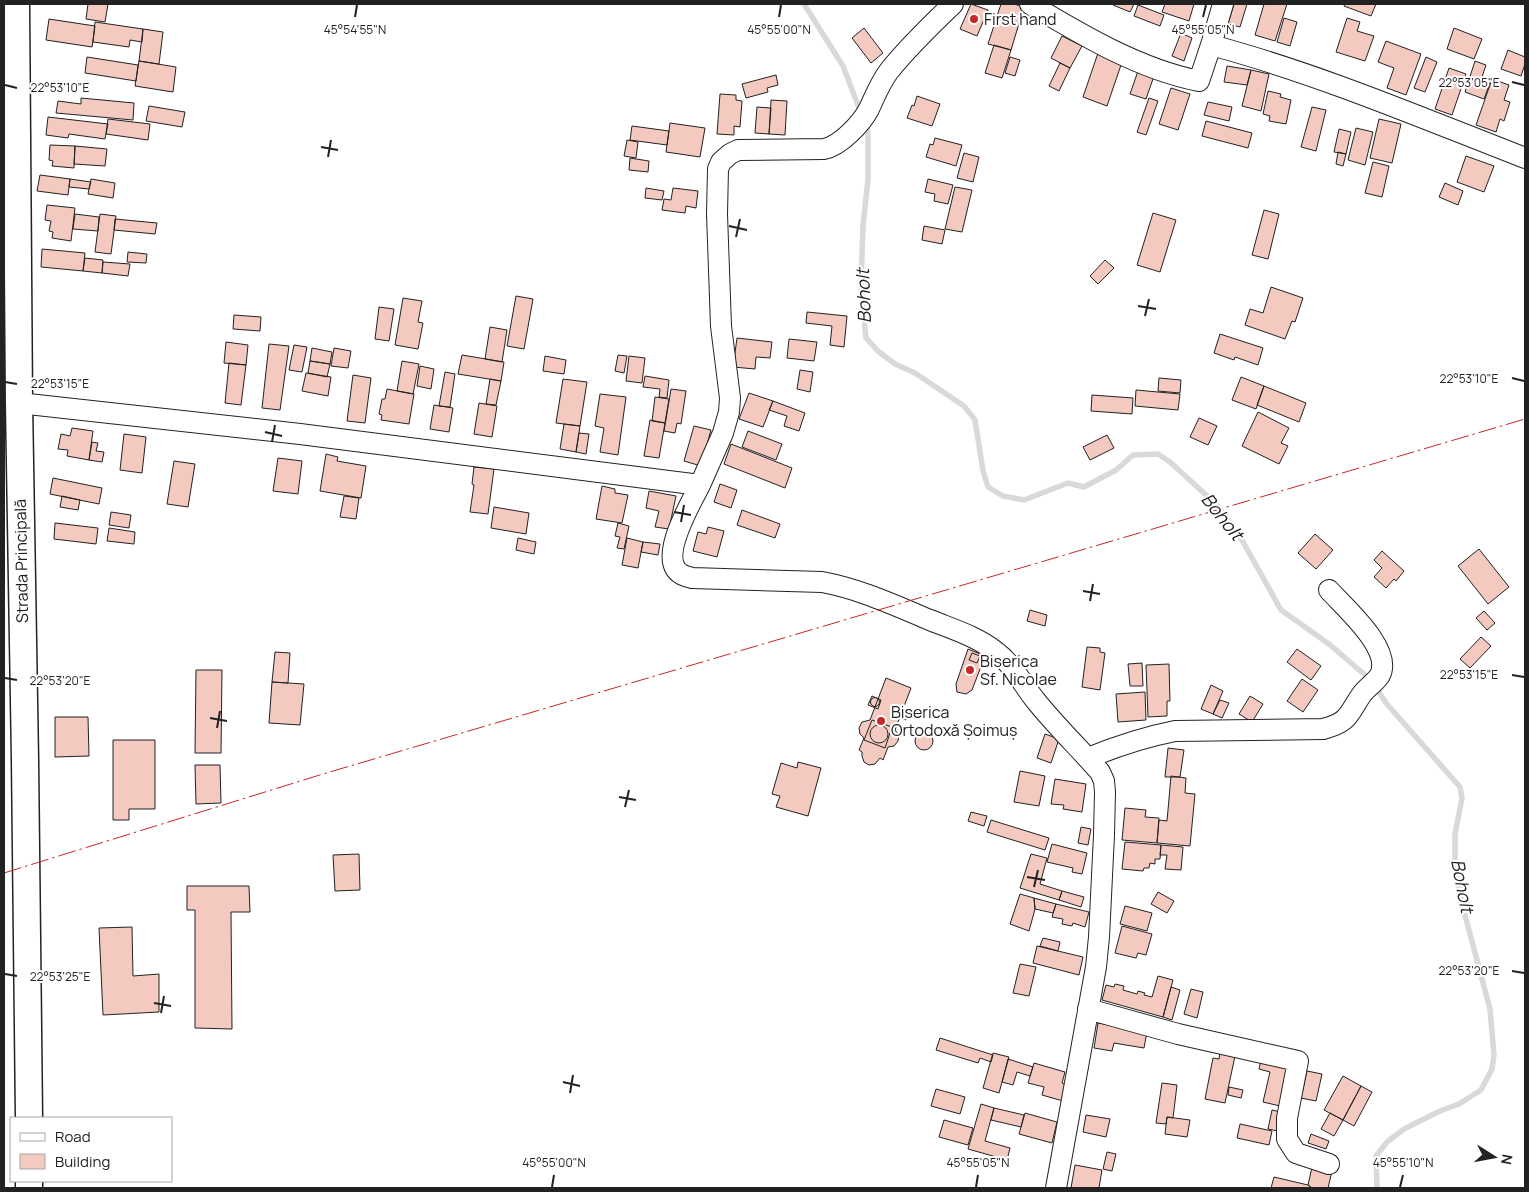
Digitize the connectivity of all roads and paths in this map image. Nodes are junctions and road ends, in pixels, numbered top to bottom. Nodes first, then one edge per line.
1 (16, 4) edge
2 (953, 4) edge
3 (1030, 4) edge
4 (1223, 4) edge
5 (1212, 45) junction
6 (1525, 158) edge
7 (18, 404) junction
8 (700, 485) junction
9 (1329, 590) dead end
10 (1088, 758) junction
11 (1088, 1009) junction
12 (28, 1117) edge
13 (1329, 1164) dead end
14 (1056, 1188) edge

1 - 7 main road, Strada Principală
2 - 8 street
3 - 5 street
4 - 5 street
5 - 6 street
7 - 8 street
7 - 12 main road, Strada Principală
8 - 10 street
9 - 10 street
10 - 11 street
11 - 13 street
11 - 14 street

